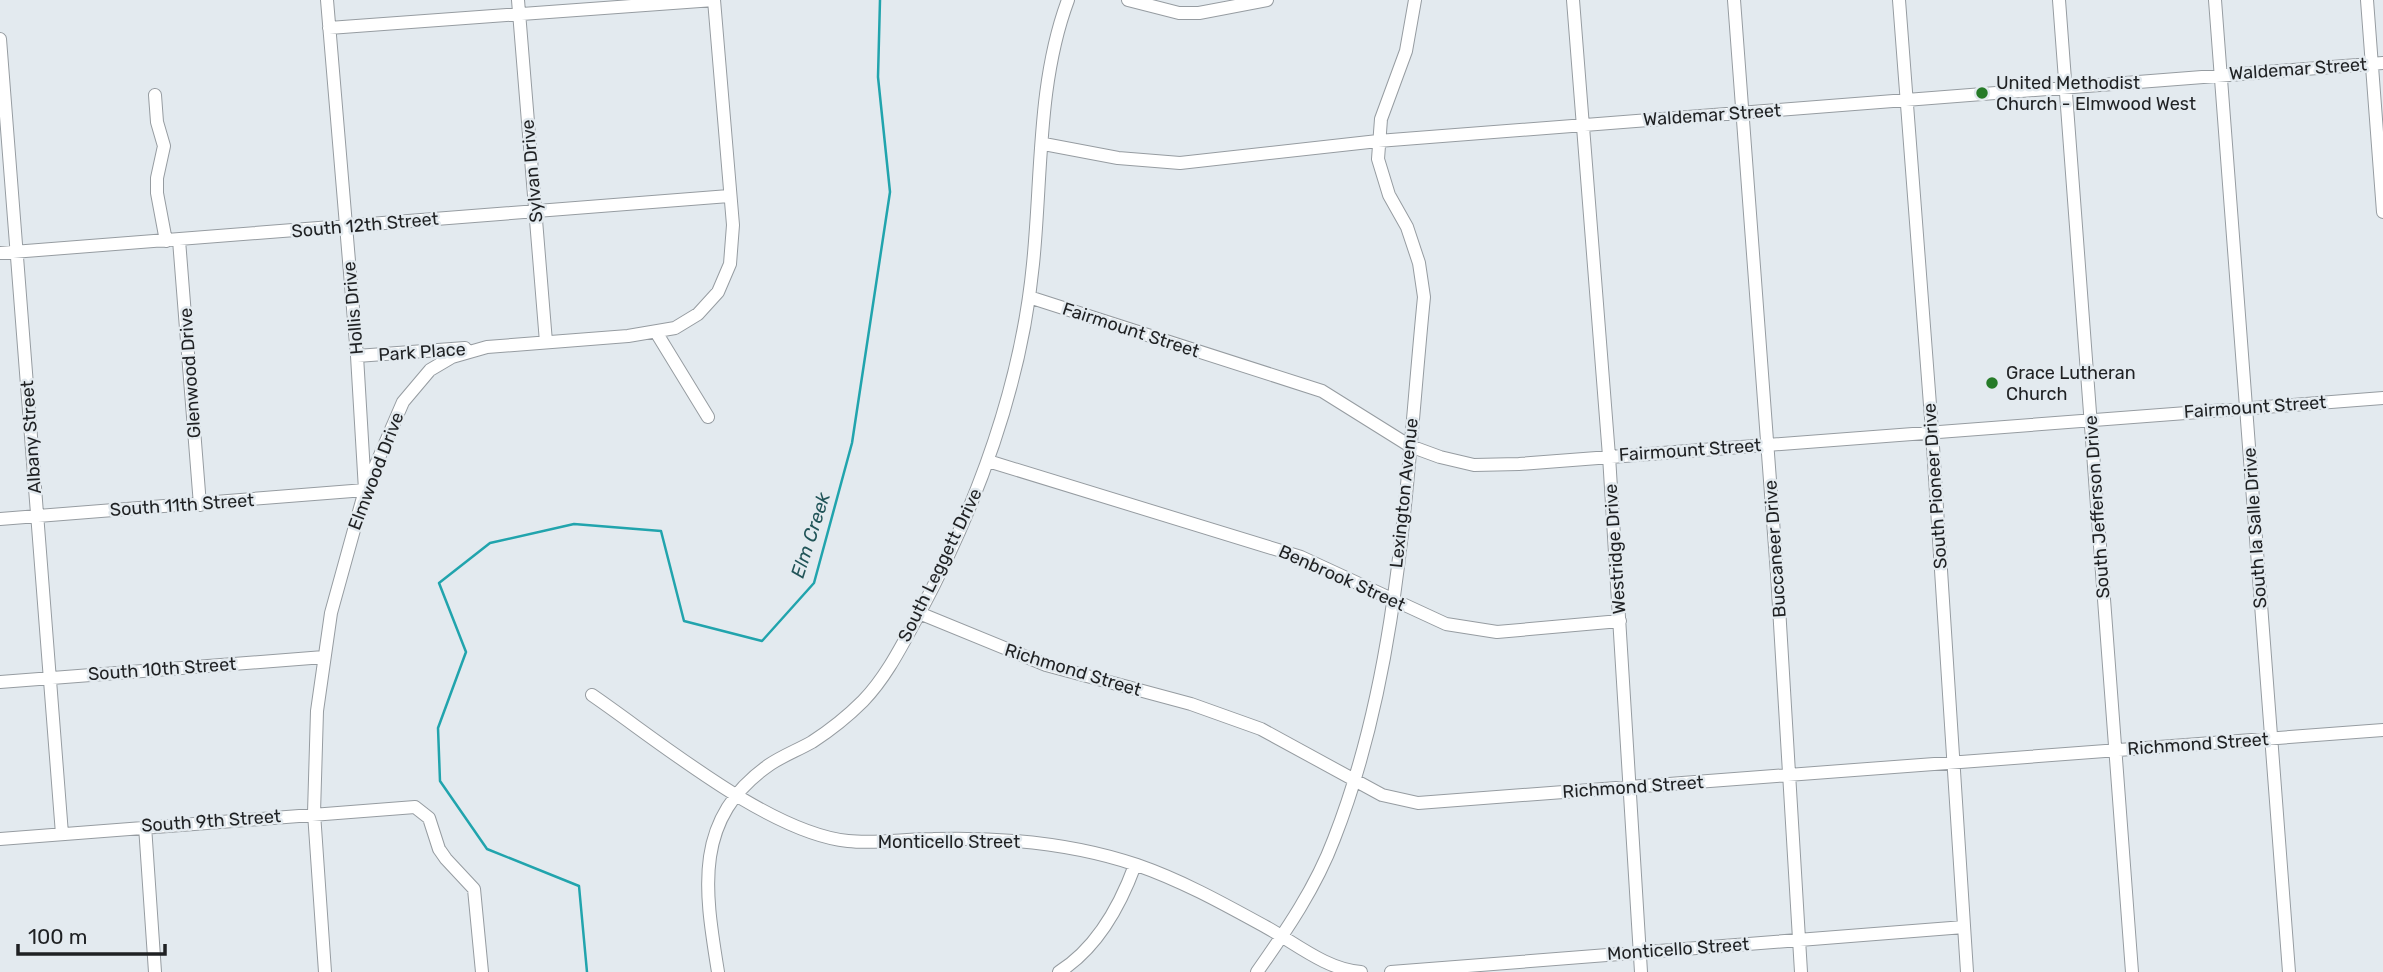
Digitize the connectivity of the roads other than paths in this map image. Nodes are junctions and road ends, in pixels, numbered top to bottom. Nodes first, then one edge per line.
1 (327, 0) edge
2 (714, 0) edge
3 (1068, 0) edge
4 (1128, 0) edge
5 (1267, 0) edge
6 (1415, 0) edge
7 (1573, 0) edge
8 (1734, 0) edge
9 (1899, 0) edge
10 (2059, 0) edge
11 (2215, 0) edge
12 (2367, 0) edge
13 (518, 7) edge
14 (329, 28) junction
15 (0, 39) edge
16 (2377, 64) edge
17 (2221, 74) junction
18 (2065, 87) junction
19 (155, 95) dead end
20 (2, 97) edge
21 (1907, 100) junction
22 (1741, 113) junction
23 (1584, 125) junction
24 (1378, 141) junction
25 (1044, 144) junction
26 (729, 196) junction
27 (536, 211) junction
28 (2383, 212) edge
29 (345, 226) junction
30 (173, 241) junction
31 (17, 252) junction
32 (0, 253) edge
33 (1029, 297) junction
34 (656, 332) junction
35 (546, 342) junction
36 (487, 347) junction
37 (357, 356) junction
38 (2383, 398) edge
39 (2246, 407) junction
40 (708, 417) dead end
41 (2090, 419) junction
42 (1931, 431) junction
43 (1767, 444) junction
44 (1410, 446) junction
45 (1609, 456) junction
46 (988, 461) junction
47 (365, 490) junction
48 (200, 505) junction
49 (37, 516) junction
50 (0, 519) edge
51 (1392, 600) junction
52 (919, 613) junction
53 (1620, 621) junction
54 (324, 657) junction
55 (48, 677) junction
56 (0, 682) edge
57 (592, 695) dead end
58 (2383, 730) edge
59 (2271, 739) junction
60 (2115, 750) junction
61 (1954, 761) junction
62 (1789, 775) junction
63 (1353, 780) junction
64 (1630, 787) junction
65 (738, 795) junction
66 (314, 813) junction
67 (145, 826) junction
68 (62, 834) junction
69 (0, 839) edge
70 (1135, 865) junction
71 (1964, 927) junction
72 (1282, 936) junction
73 (1799, 940) junction
74 (1640, 952) junction
75 (155, 972) edge
76 (325, 972) edge
77 (482, 972) edge
78 (718, 972) edge
79 (1059, 972) edge
80 (1257, 972) edge
81 (1361, 972) edge
82 (1391, 972) edge
83 (1641, 972) edge
84 (1801, 972) edge
85 (1967, 972) edge
86 (2132, 972) edge
87 (2288, 972) edge

1 - 14 street, Hollis Drive
2 - 13 street
2 - 26 street, Elmwood Drive
3 - 25 street, South Leggett Drive
4 - 5 street
6 - 24 street, Lexington Avenue
7 - 23 street, Westridge Drive
8 - 22 street, Buccaneer Drive
9 - 21 street, South Pioneer Drive
10 - 18 street, South Jefferson Drive
11 - 17 street, South la Salle Drive
12 - 16 street
13 - 14 street
13 - 27 street, Sylvan Drive
14 - 29 street, Hollis Drive
15 - 20 street, Albany Street
16 - 17 street, Waldemar Street
16 - 28 street
17 - 18 street, Waldemar Street
17 - 39 street, South la Salle Drive
18 - 21 street, Waldemar Street
18 - 41 street, South Jefferson Drive
19 - 30 street, Glenwood Drive
20 - 31 street, Albany Street
21 - 22 street, Waldemar Street
21 - 42 street, South Pioneer Drive
22 - 23 street, Waldemar Street
22 - 43 street, Buccaneer Drive
23 - 24 street, Waldemar Street
23 - 45 street, Westridge Drive
24 - 25 street, Waldemar Street
24 - 44 street, Lexington Avenue
25 - 33 street, South Leggett Drive
26 - 27 street, South 12th Street
26 - 34 street, Elmwood Drive
27 - 29 street, South 12th Street
27 - 35 street, Sylvan Drive
29 - 30 street, South 12th Street
29 - 37 street, Hollis Drive
30 - 31 street, South 12th Street
30 - 48 street, Glenwood Drive
31 - 32 street, South 12th Street
31 - 49 street, Albany Street
33 - 44 street, Fairmount Street
33 - 46 street, South Leggett Drive
34 - 35 street, Elmwood Drive
34 - 40 street
35 - 36 street, Elmwood Drive
36 - 37 street, Park Place
36 - 47 street, Elmwood Drive
37 - 47 street, Hollis Drive
38 - 39 street, Fairmount Street
39 - 41 street, Fairmount Street
39 - 59 street, South la Salle Drive
41 - 42 street, Fairmount Street
41 - 60 street, South Jefferson Drive
42 - 43 street, Fairmount Street
42 - 61 street, South Pioneer Drive
43 - 45 street, Fairmount Street
43 - 62 street, Buccaneer Drive
44 - 45 street, Fairmount Street
44 - 51 street, Lexington Avenue
45 - 53 street, Westridge Drive
46 - 51 street, Benbrook Street
46 - 52 street, South Leggett Drive
47 - 48 street, South 11th Street
47 - 54 street, Elmwood Drive
48 - 49 street, South 11th Street
49 - 50 street, South 11th Street
49 - 55 street, Albany Street
51 - 53 street, Benbrook Street
51 - 63 street, Lexington Avenue
52 - 63 street, Richmond Street
52 - 65 street, South Leggett Drive
53 - 64 street, Westridge Drive
54 - 55 street, South 10th Street
54 - 66 street, Elmwood Drive
55 - 56 street, South 10th Street
55 - 68 street, Albany Street
57 - 65 street, Monticello Street
58 - 59 street, Richmond Street
59 - 60 street, Richmond Street
59 - 87 street, South la Salle Drive
60 - 61 street, Richmond Street
60 - 86 street, South Jefferson Drive
61 - 62 street, Richmond Street
61 - 71 street, South Pioneer Drive
62 - 64 street, Richmond Street
62 - 73 street, Buccaneer Drive
63 - 64 street, Richmond Street
63 - 72 street, Lexington Avenue
64 - 74 street, Westridge Drive
65 - 70 street, Monticello Street
65 - 78 street, South Leggett Drive
66 - 67 street, South 9th Street
66 - 76 street, Elmwood Drive
66 - 77 street, South 9th Street
67 - 68 street, South 9th Street
67 - 75 street
68 - 69 street, South 9th Street
70 - 72 street, Monticello Street
70 - 79 street
71 - 73 street, Monticello Street
71 - 85 street, South Pioneer Drive
72 - 80 street, Lexington Avenue
72 - 81 street, Monticello Street
73 - 74 street, Monticello Street
73 - 84 street, Buccaneer Drive
74 - 82 street, Monticello Street
74 - 83 street, Westridge Drive

